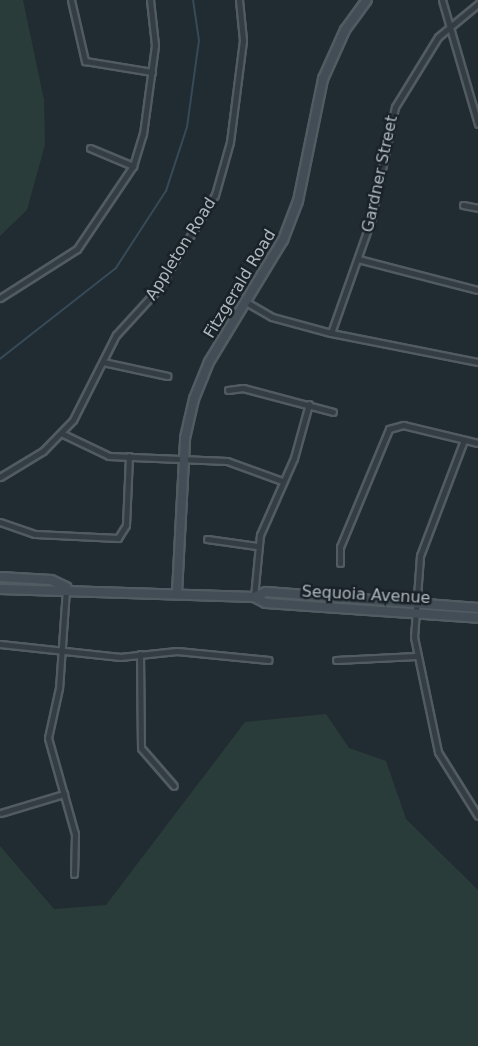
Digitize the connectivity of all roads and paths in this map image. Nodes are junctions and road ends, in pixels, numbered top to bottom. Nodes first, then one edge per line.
1 (71, 0) edge
2 (150, 0) edge
3 (239, 0) edge
4 (368, 0) edge
5 (442, 0) edge
6 (478, 4) edge
7 (451, 23) junction
8 (152, 72) junction
9 (478, 124) edge
10 (90, 148) dead end
11 (132, 166) junction
12 (462, 205) dead end
13 (478, 208) edge
14 (358, 259) junction
15 (478, 290) edge
16 (0, 298) edge
17 (246, 302) junction
18 (331, 333) junction
19 (103, 362) junction
20 (478, 362) edge
21 (167, 376) dead end
22 (228, 390) dead end
23 (309, 404) junction
24 (333, 412) dead end
25 (63, 434) junction
26 (464, 440) junction
27 (478, 443) edge
28 (129, 456) junction
29 (184, 459) junction
30 (0, 477) edge
31 (282, 481) junction
32 (0, 522) edge
33 (207, 539) dead end
34 (258, 546) junction
35 (339, 563) dead end
36 (0, 577) edge
37 (66, 587) junction
38 (0, 589) edge
39 (177, 593) junction
40 (254, 597) junction
41 (416, 600) junction
42 (478, 608) edge
43 (416, 610) junction
44 (478, 618) edge
45 (0, 644) edge
46 (64, 647) junction
47 (140, 654) junction
48 (416, 656) junction
49 (269, 660) dead end
50 (336, 660) dead end
51 (174, 786) dead end
52 (64, 794) junction
53 (475, 807) edge
54 (1, 813) edge
55 (478, 816) edge
56 (74, 874) dead end

1 - 8 street
2 - 8 street
3 - 19 street, Appleton Road
4 - 17 main road, Fitzgerald Road
5 - 7 street
6 - 7 street, Gardner Street
7 - 9 street
7 - 14 street, Gardner Street
8 - 11 street
10 - 11 street
11 - 16 street
12 - 13 street
14 - 15 street
14 - 18 street, Gardner Street
17 - 18 street
17 - 29 main road, Fitzgerald Road
18 - 20 street
19 - 21 street
19 - 25 street, Appleton Road
22 - 23 street
23 - 24 street
23 - 31 street
25 - 28 street
25 - 30 street, Appleton Road
26 - 27 street
26 - 35 street
26 - 41 street
28 - 29 street
28 - 32 street
29 - 31 street
29 - 39 main road, Fitzgerald Road
31 - 34 street
33 - 34 street
34 - 40 street
36 - 37 main road, Sequoia Avenue
37 - 38 main road, Sequoia Avenue
37 - 39 main road, Sequoia Avenue
37 - 46 street
39 - 40 main road, Sequoia Avenue
40 - 41 main road, Sequoia Avenue
40 - 43 main road, Sequoia Avenue
41 - 42 main road, Sequoia Avenue
41 - 43 street
43 - 44 main road, Sequoia Avenue
43 - 48 street
45 - 46 street
46 - 47 street
46 - 52 street
47 - 49 street
47 - 51 street
48 - 50 street
48 - 53 street
52 - 54 street
52 - 56 street
53 - 55 street

